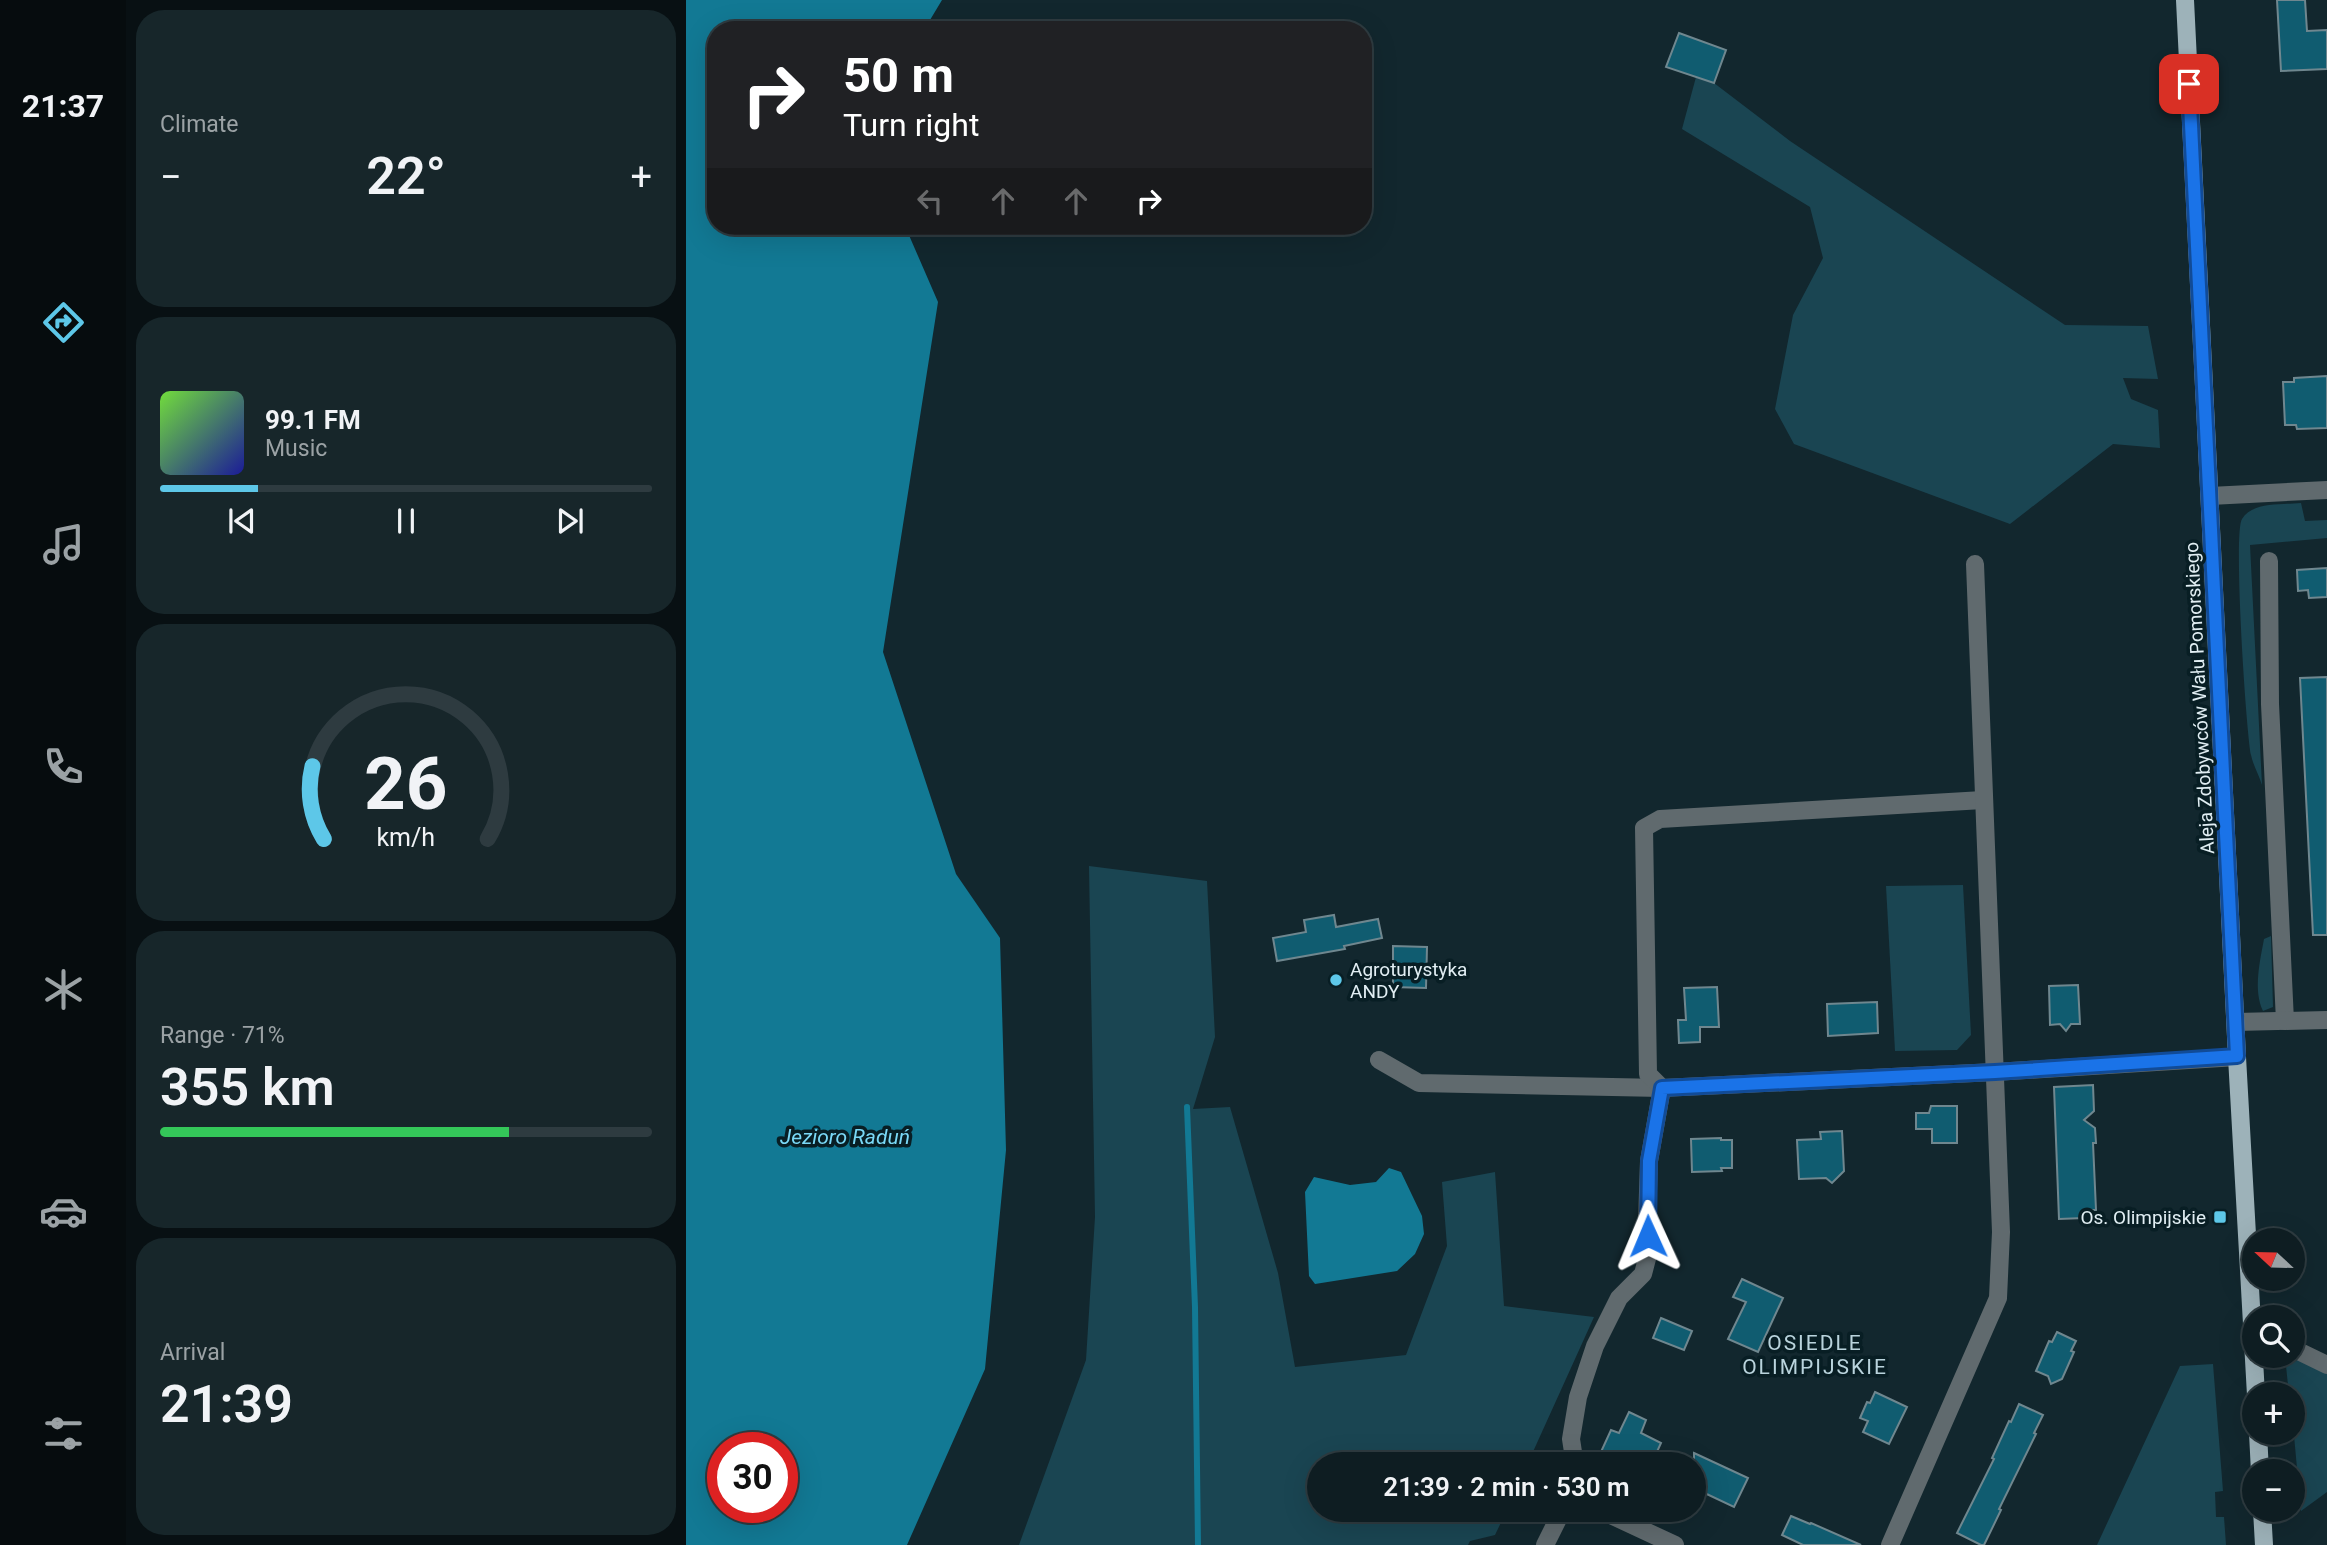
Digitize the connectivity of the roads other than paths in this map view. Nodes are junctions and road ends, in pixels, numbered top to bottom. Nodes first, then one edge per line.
1 (2185, 0) edge
2 (2327, 490) edge
3 (2210, 496) junction
4 (2269, 561) dead end
5 (1975, 564) dead end
6 (1983, 800) junction
7 (2327, 1020) edge
8 (2285, 1021) junction
9 (2236, 1022) junction
10 (2237, 1056) junction
11 (1379, 1060) dead end
12 (1995, 1072) junction
13 (1662, 1088) junction
14 (2251, 1305) edge
15 (2305, 1354) edge
16 (2327, 1365) edge
17 (1573, 1452) edge
18 (1556, 1522) edge
19 (1626, 1522) edge
20 (2263, 1522) edge
21 (1545, 1545) edge
22 (1675, 1545) edge
23 (1890, 1545) edge
24 (2264, 1545) edge

1 - 3 main road, Aleja Zdobywców Wału Pomorskiego
2 - 3 street
3 - 9 main road, Aleja Zdobywców Wału Pomorskiego
4 - 8 street
5 - 6 street
6 - 12 street
6 - 13 street
7 - 8 street
8 - 9 street
9 - 10 main road, Aleja Zdobywców Wału Pomorskiego
10 - 12 street
10 - 14 main road, Aleja Zdobywców Wału Pomorskiego
11 - 13 street
12 - 13 street
12 - 23 street
13 - 17 street
15 - 16 street
18 - 21 street
19 - 22 street
20 - 24 main road

